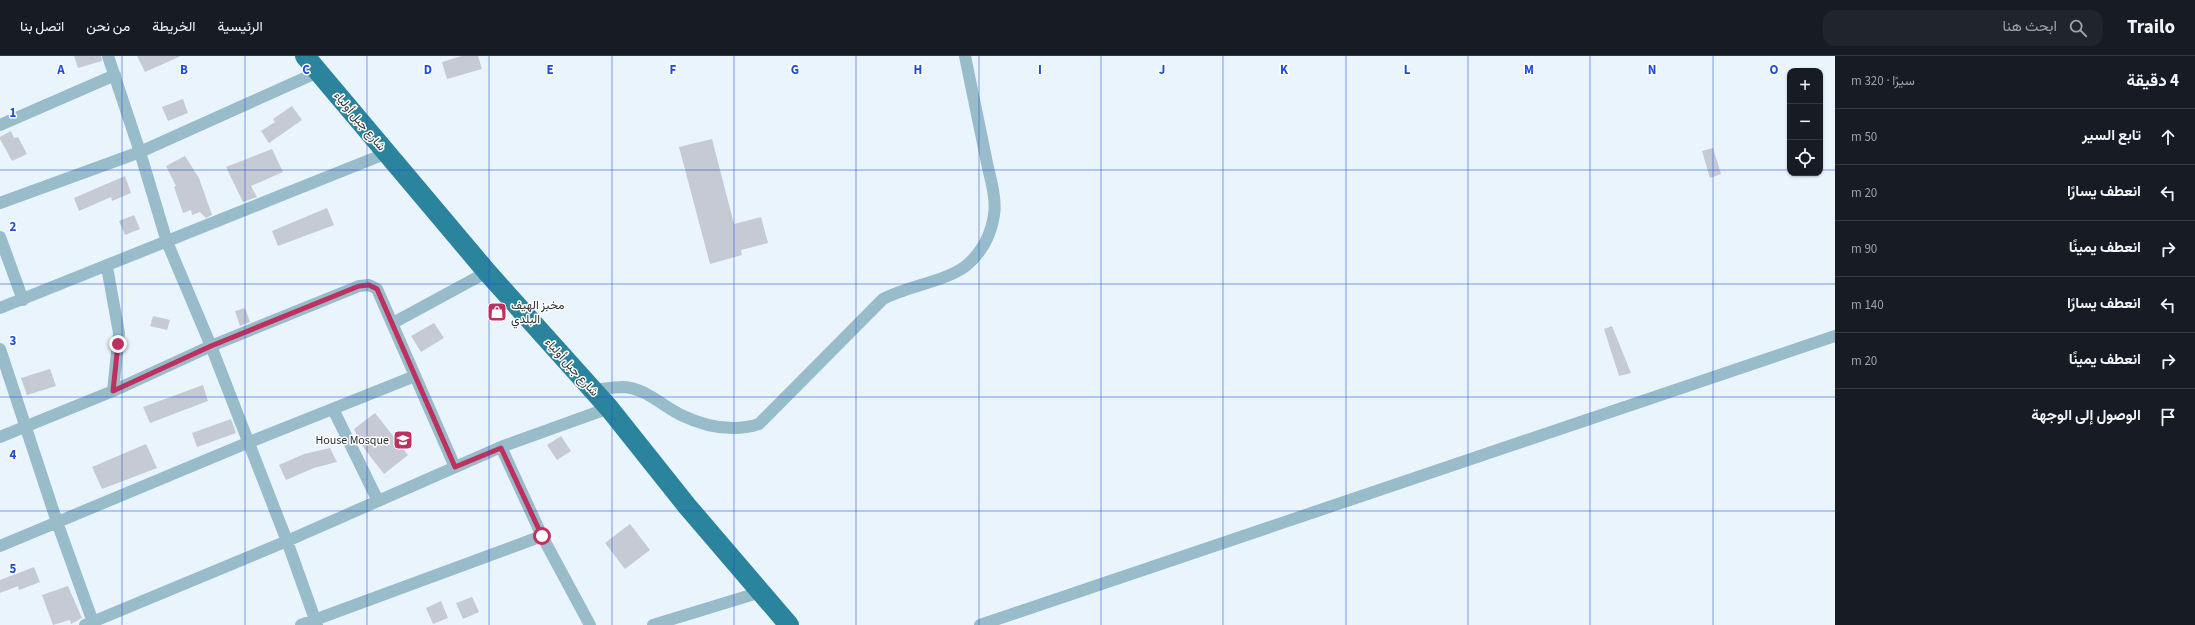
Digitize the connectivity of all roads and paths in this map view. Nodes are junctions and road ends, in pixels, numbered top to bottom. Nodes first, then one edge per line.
1 (108, 56) edge
2 (305, 56) edge
3 (965, 56) edge
4 (318, 72) junction
5 (115, 75) junction
6 (0, 125) edge
7 (140, 152) junction
8 (387, 153) junction
9 (0, 203) edge
10 (0, 237) edge
11 (168, 242) junction
12 (106, 267) junction
13 (488, 272) junction
14 (23, 300) junction
15 (0, 308) edge
16 (393, 323) junction
17 (1835, 336) edge
18 (211, 346) junction
19 (0, 349) edge
20 (415, 376) junction
21 (593, 390) junction
22 (113, 391) junction
23 (609, 408) junction
24 (333, 409) junction
25 (26, 427) junction
26 (0, 437) edge
27 (248, 443) junction
28 (501, 448) junction
29 (455, 467) junction
30 (378, 501) junction
31 (57, 522) junction
32 (542, 536) junction
33 (287, 541) junction
34 (0, 546) edge
35 (761, 592) junction
36 (316, 623) edge
37 (90, 624) edge
38 (301, 625) edge
39 (590, 625) edge
40 (654, 625) edge
41 (789, 625) edge
42 (980, 625) edge

1 - 5 street
2 - 4 highway, شارع جبل أولياء
3 - 21 street
4 - 7 street
4 - 8 highway, شارع جبل أولياء
5 - 6 street
5 - 7 street
7 - 9 street
7 - 11 street
8 - 11 street
8 - 13 highway, شارع جبل أولياء
10 - 14 street
11 - 12 street
11 - 18 street
12 - 14 street
12 - 22 street
13 - 16 street
13 - 21 highway, شارع جبل أولياء
14 - 15 street
16 - 18 street
16 - 20 street
17 - 42 street
18 - 22 street
18 - 27 street
19 - 25 street
20 - 24 street
20 - 29 street
21 - 23 highway, شارع جبل أولياء
22 - 25 street
23 - 28 street
23 - 35 highway, شارع جبل أولياء
24 - 27 street
24 - 30 street
25 - 26 street
25 - 31 street
27 - 31 street
27 - 33 street
28 - 29 street
28 - 32 street
29 - 30 street
30 - 33 street
31 - 34 street
31 - 37 street
32 - 36 street
32 - 39 street
33 - 36 street
33 - 37 street
35 - 40 street
35 - 41 highway, شارع جبل أولياء
36 - 38 street

